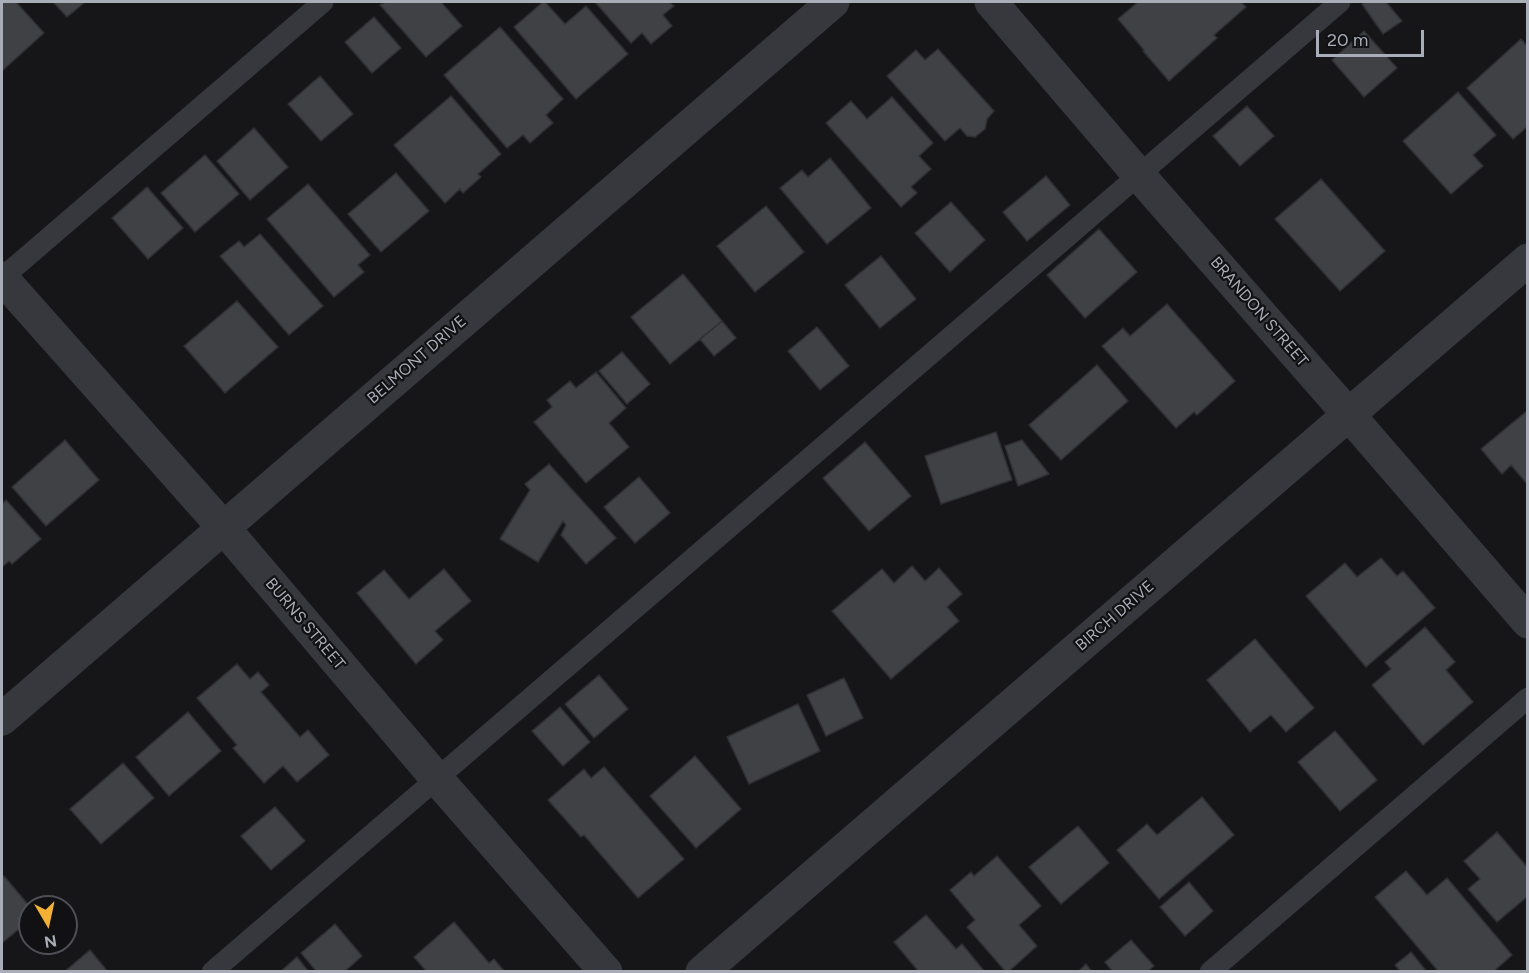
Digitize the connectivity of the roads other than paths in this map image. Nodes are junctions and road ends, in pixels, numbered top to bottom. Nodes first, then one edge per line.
1 (323, 2) edge
2 (833, 2) edge
3 (991, 2) edge
4 (1340, 2) edge
5 (1138, 174) junction
6 (1527, 260) edge
7 (2, 278) edge
8 (1349, 415) junction
9 (223, 527) junction
10 (1527, 622) edge
11 (1527, 698) edge
12 (2, 719) edge
13 (437, 779) junction
14 (212, 972) edge
15 (606, 972) edge
16 (702, 972) edge
17 (1210, 972) edge

1 - 7 lane
2 - 9 street, BELMONT DRIVE
3 - 5 street, BRANDON STREET
4 - 5 lane
5 - 8 street, BRANDON STREET
5 - 13 lane
6 - 8 street, BIRCH DRIVE
7 - 9 street, BURNS STREET
8 - 10 street, BRANDON STREET
8 - 16 street, BIRCH DRIVE
9 - 12 street, BELMONT DRIVE
9 - 13 street, BURNS STREET
11 - 17 lane
13 - 14 lane
13 - 15 street, BURNS STREET

